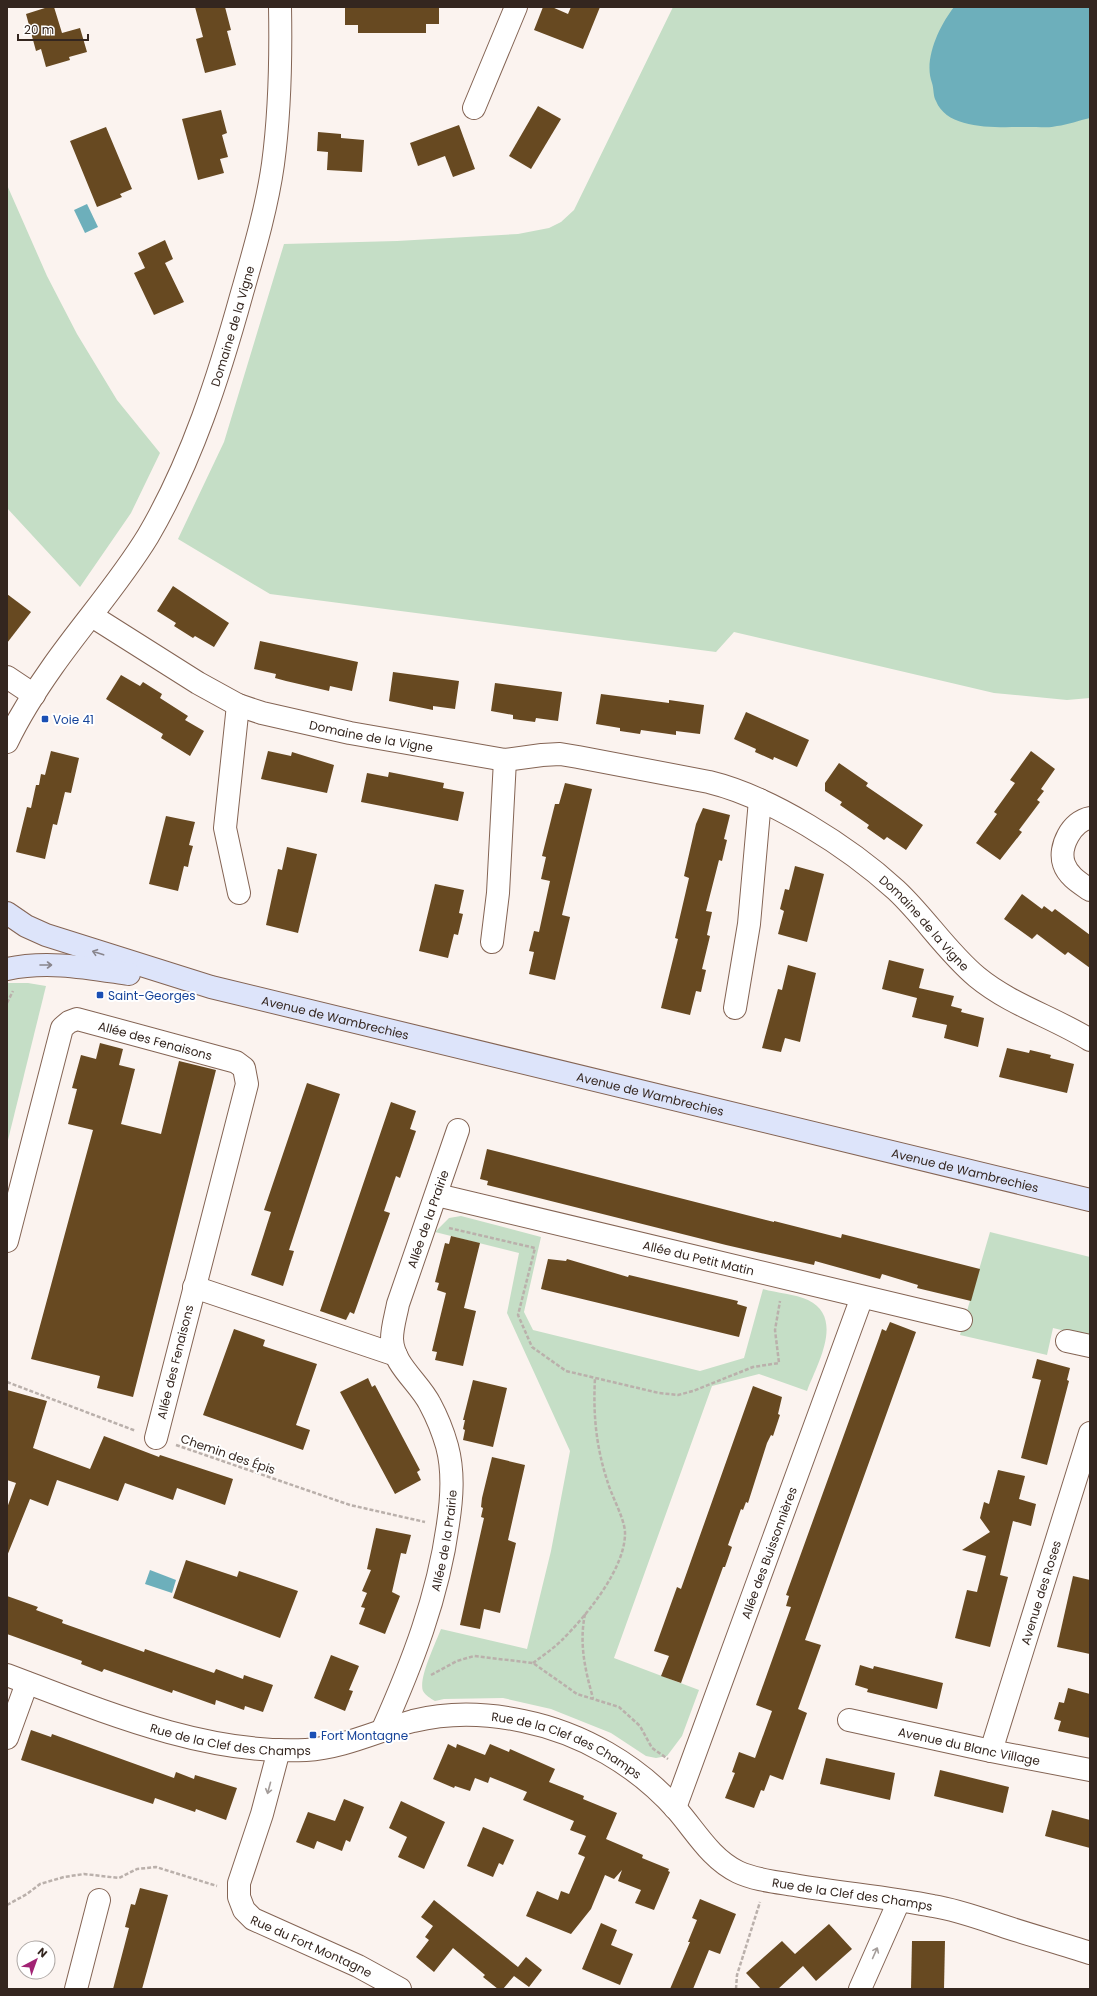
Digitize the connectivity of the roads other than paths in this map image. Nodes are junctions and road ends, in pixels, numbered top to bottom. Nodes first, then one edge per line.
1 (280, 7) edge
2 (516, 7) edge
3 (474, 108) dead end
4 (92, 616) junction
5 (7, 677) edge
6 (34, 695) junction
7 (238, 705) junction
8 (7, 742) edge
9 (505, 760) junction
10 (760, 800) junction
11 (1090, 818) edge
12 (1090, 890) edge
13 (239, 893) dead end
14 (7, 913) edge
15 (492, 942) dead end
16 (7, 968) edge
17 (211, 987) junction
18 (735, 1008) dead end
19 (1090, 1040) edge
20 (458, 1130) dead end
21 (437, 1195) junction
22 (1090, 1200) edge
23 (7, 1241) edge
24 (194, 1287) junction
25 (862, 1297) junction
26 (961, 1320) dead end
27 (1067, 1341) dead end
28 (1090, 1346) edge
29 (396, 1355) junction
30 (1090, 1433) edge
31 (156, 1438) road end
32 (17, 1679) edge
33 (848, 1720) dead end
34 (382, 1731) junction
35 (7, 1738) edge
36 (279, 1750) junction
37 (991, 1751) junction
38 (1090, 1770) edge
39 (676, 1808) junction
40 (99, 1900) dead end
41 (899, 1901) junction
42 (1090, 1953) edge
43 (76, 1989) edge
44 (400, 1989) edge
45 (860, 1989) edge

1 - 4 street, Domaine de la Vigne
2 - 3 street
4 - 6 street, Domaine de la Vigne
4 - 7 street, Domaine de la Vigne
5 - 6 street
6 - 8 street, Domaine de la Vigne
7 - 9 street, Domaine de la Vigne
7 - 13 street
9 - 10 street, Domaine de la Vigne
9 - 15 street
10 - 18 street
10 - 19 street, Domaine de la Vigne
11 - 12 street
17 -> 14 main road, Avenue de Wambrechies
16 -> 17 main road, Avenue de Wambrechies
17 - 22 main road, Avenue de Wambrechies
20 - 21 street, Allée de la Prairie
21 - 25 street, Allée du Petit Matin
21 - 29 street, Allée de la Prairie
23 - 24 street, Allée des Fenaisons
24 - 29 street
24 - 31 street, Allée des Fenaisons
25 - 26 street, Allée du Petit Matin
25 - 39 street, Allée des Buissonnières
27 - 28 street
29 - 34 street, Allée de la Prairie
30 - 37 street, Avenue des Roses
32 - 35 street
32 - 36 street, Rue de la Clef des Champs
33 - 37 street, Avenue du Blanc Village
34 - 36 street, Rue de la Clef des Champs
34 - 39 street, Rue de la Clef des Champs
36 -> 44 street, Rue du Fort Montagne
37 - 38 street, Avenue du Blanc Village
39 - 41 street, Rue de la Clef des Champs
40 - 43 street
41 - 42 street, Rue de la Clef des Champs
45 -> 41 street

